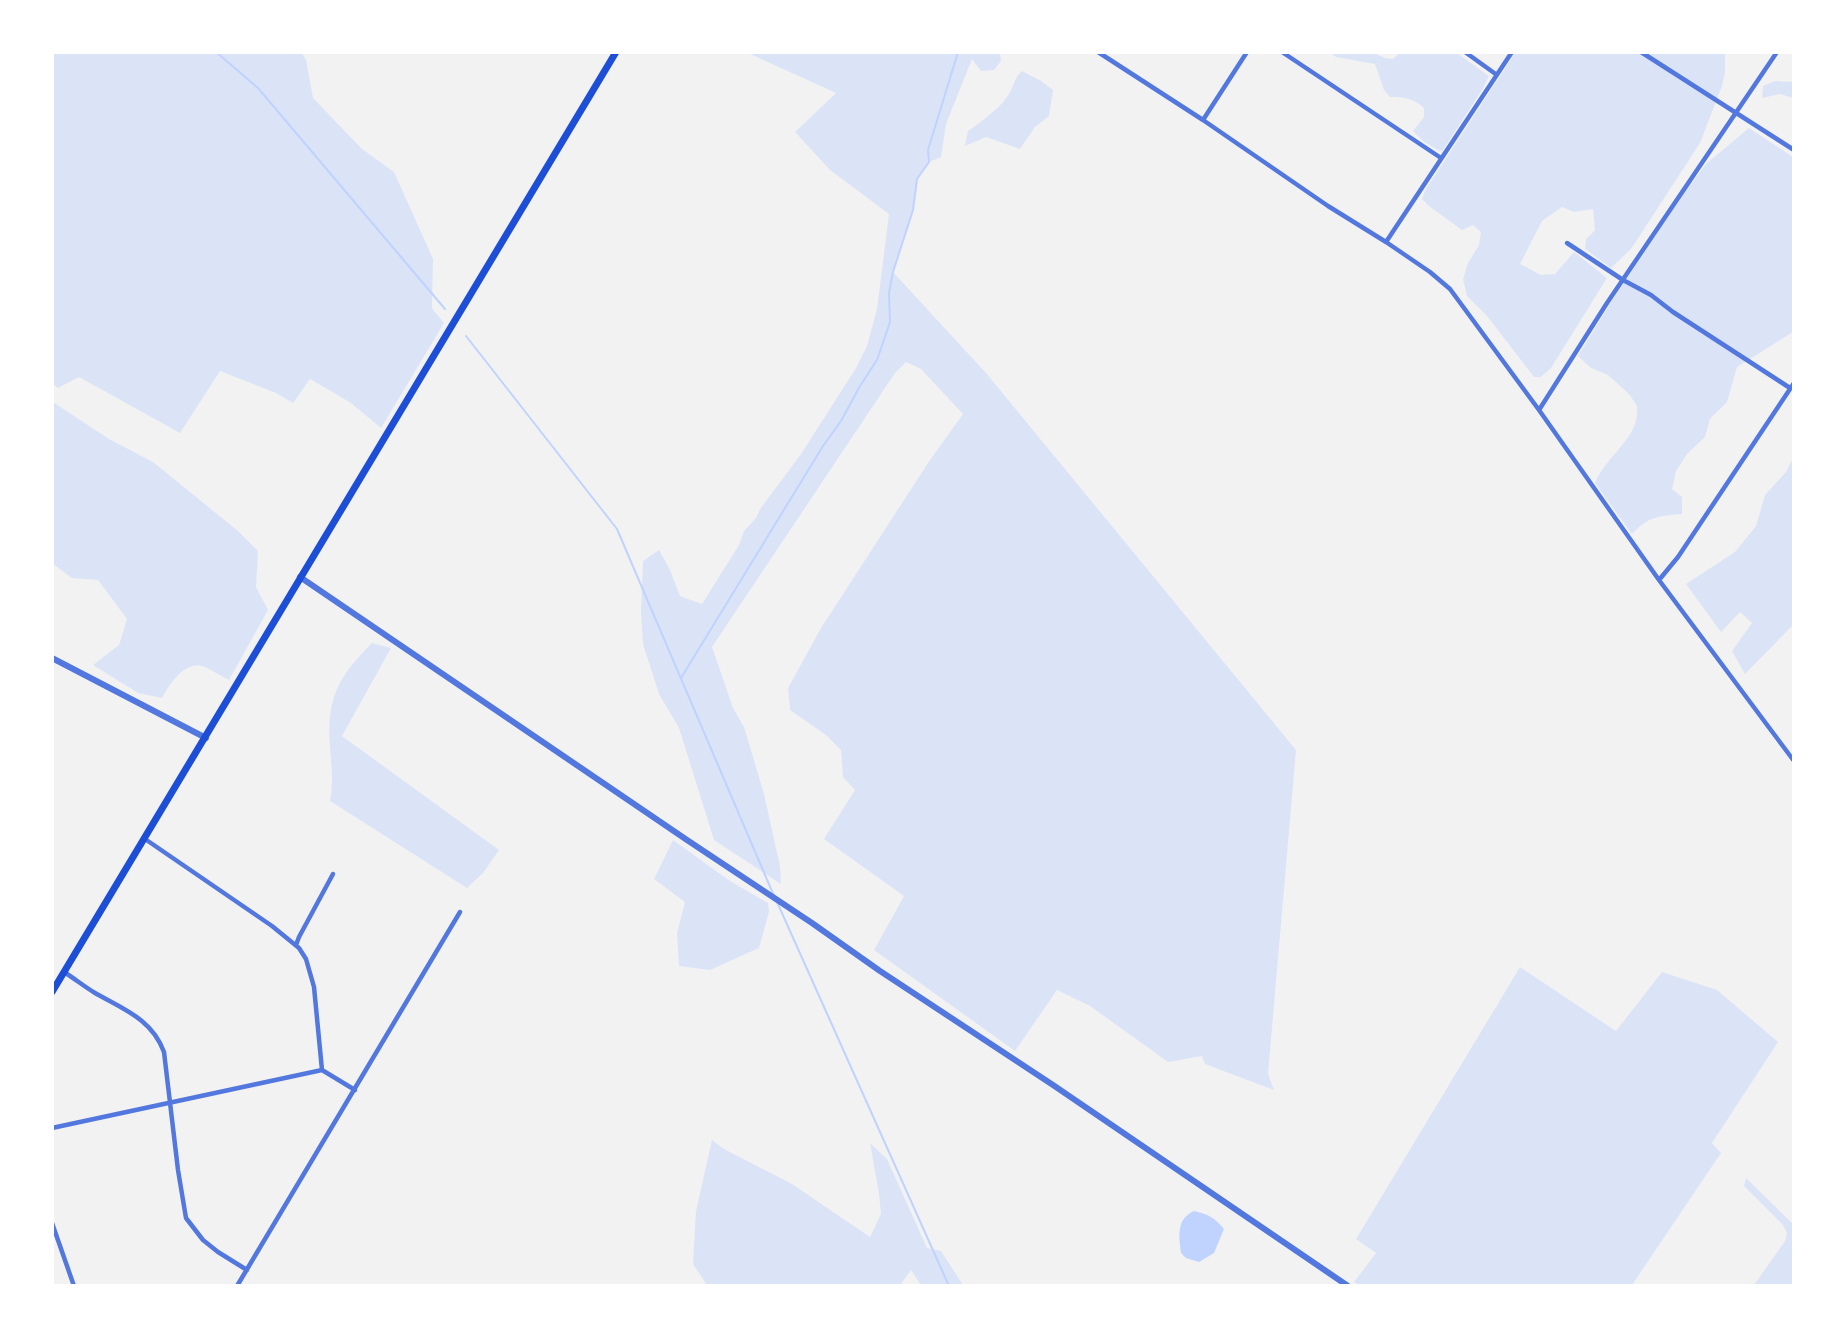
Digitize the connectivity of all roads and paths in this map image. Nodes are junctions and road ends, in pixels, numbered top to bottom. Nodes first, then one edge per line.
1 (616, 52) edge
2 (1098, 52) edge
3 (1247, 52) edge
4 (1282, 52) edge
5 (1465, 52) edge
6 (1512, 52) edge
7 (1641, 52) edge
8 (1777, 52) edge
9 (1497, 75) junction
10 (1736, 114) junction
11 (1203, 120) junction
12 (1794, 150) edge
13 (1441, 159) junction
14 (1386, 242) junction
15 (1567, 243) dead end
16 (1623, 280) junction
17 (1794, 383) edge
18 (1790, 388) junction
19 (1539, 411) junction
20 (300, 577) junction
21 (1659, 580) junction
22 (52, 658) edge
23 (206, 738) junction
24 (1794, 761) edge
25 (145, 839) junction
26 (333, 874) dead end
27 (460, 912) dead end
28 (296, 945) junction
29 (64, 972) junction
30 (52, 992) edge
31 (322, 1070) junction
32 (355, 1090) junction
33 (171, 1102) junction
34 (52, 1128) edge
35 (52, 1223) edge
36 (247, 1270) junction
37 (74, 1286) edge
38 (237, 1286) edge
39 (1348, 1286) edge

1 - 20 main road
2 - 11 street
3 - 11 street
4 - 13 street
5 - 9 street
6 - 9 street
7 - 10 street
8 - 10 street
9 - 13 street
10 - 12 street
10 - 16 street
11 - 14 street
13 - 14 street
14 - 19 street
15 - 16 street
16 - 18 street
16 - 19 street
17 - 18 street
18 - 21 street
19 - 21 street
20 - 23 main road
20 - 39 street
21 - 24 street
22 - 23 street
23 - 25 main road
25 - 28 street
25 - 29 main road
26 - 28 street
27 - 32 street
28 - 31 street
29 - 30 main road
29 - 33 street
31 - 32 street
31 - 33 street
32 - 36 street
33 - 34 street
33 - 36 street
35 - 37 street
36 - 38 street

